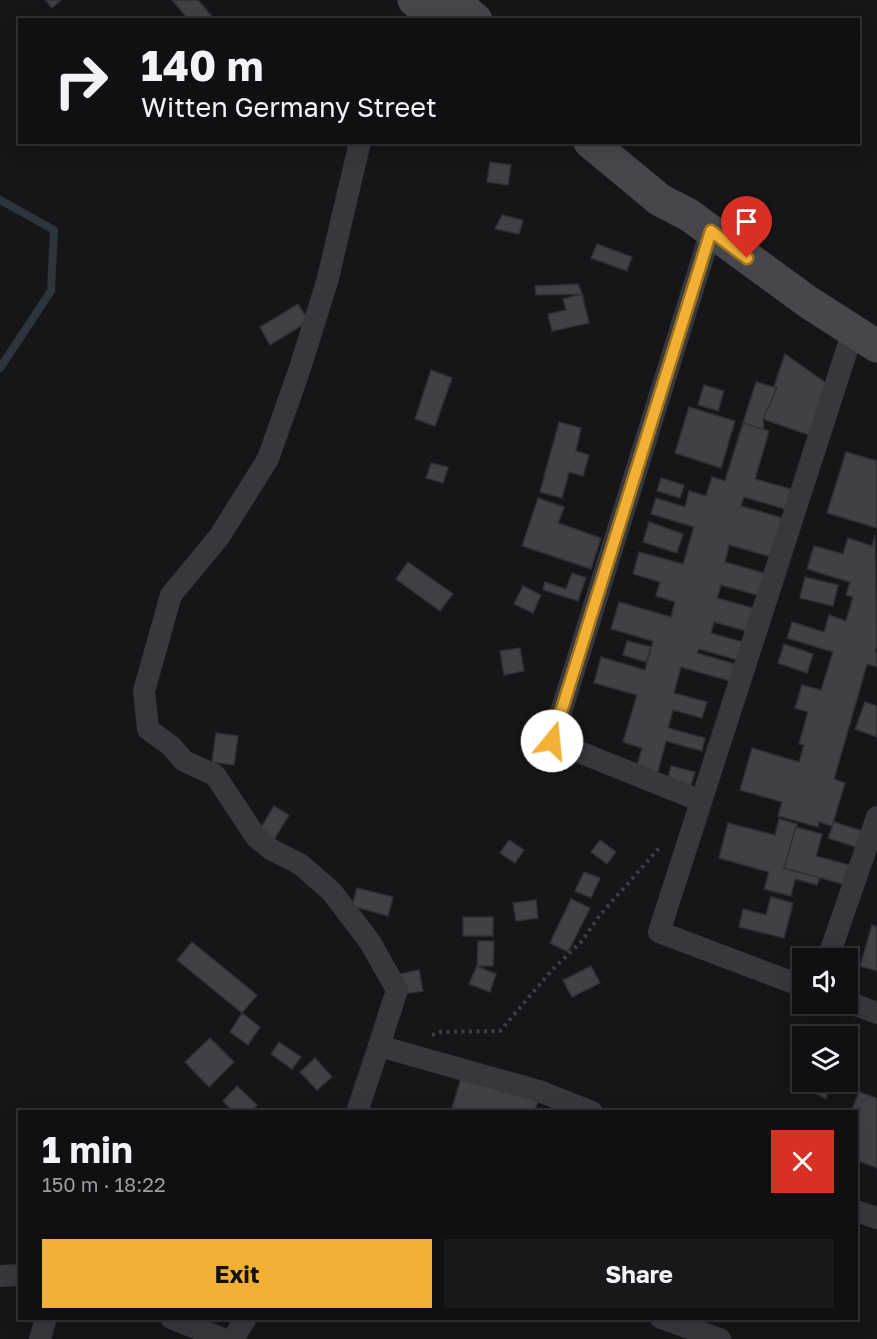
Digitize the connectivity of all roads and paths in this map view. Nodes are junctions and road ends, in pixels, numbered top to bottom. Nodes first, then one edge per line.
1 (453, 0) edge
2 (474, 18) edge
3 (360, 144) edge
4 (592, 144) edge
5 (623, 144) edge
6 (700, 223) junction
7 (865, 339) edge
8 (701, 801) junction
9 (877, 817) edge
10 (662, 845) dead end
11 (831, 948) edge
12 (792, 982) edge
13 (858, 1006) edge
14 (877, 1013) edge
15 (388, 1049) junction
16 (358, 1110) edge
17 (587, 1110) edge
18 (858, 1212) edge
19 (877, 1218) edge
20 (18, 1275) edge
21 (0, 1276) edge
22 (45, 1320) edge
23 (176, 1320) edge
24 (245, 1320) edge
25 (667, 1320) edge
26 (40, 1339) edge
27 (223, 1339) edge
28 (233, 1339) edge
29 (720, 1339) edge

1 - 2 street
3 - 15 street
4 - 6 street
5 - 6 street
6 - 7 street
6 - 8 street
7 - 8 street
8 - 12 street
9 - 11 street
10 - 15 path
13 - 14 street
15 - 16 street
15 - 17 street
18 - 19 street
20 - 21 street
22 - 26 street
23 - 27 street
24 - 28 street
25 - 29 street

